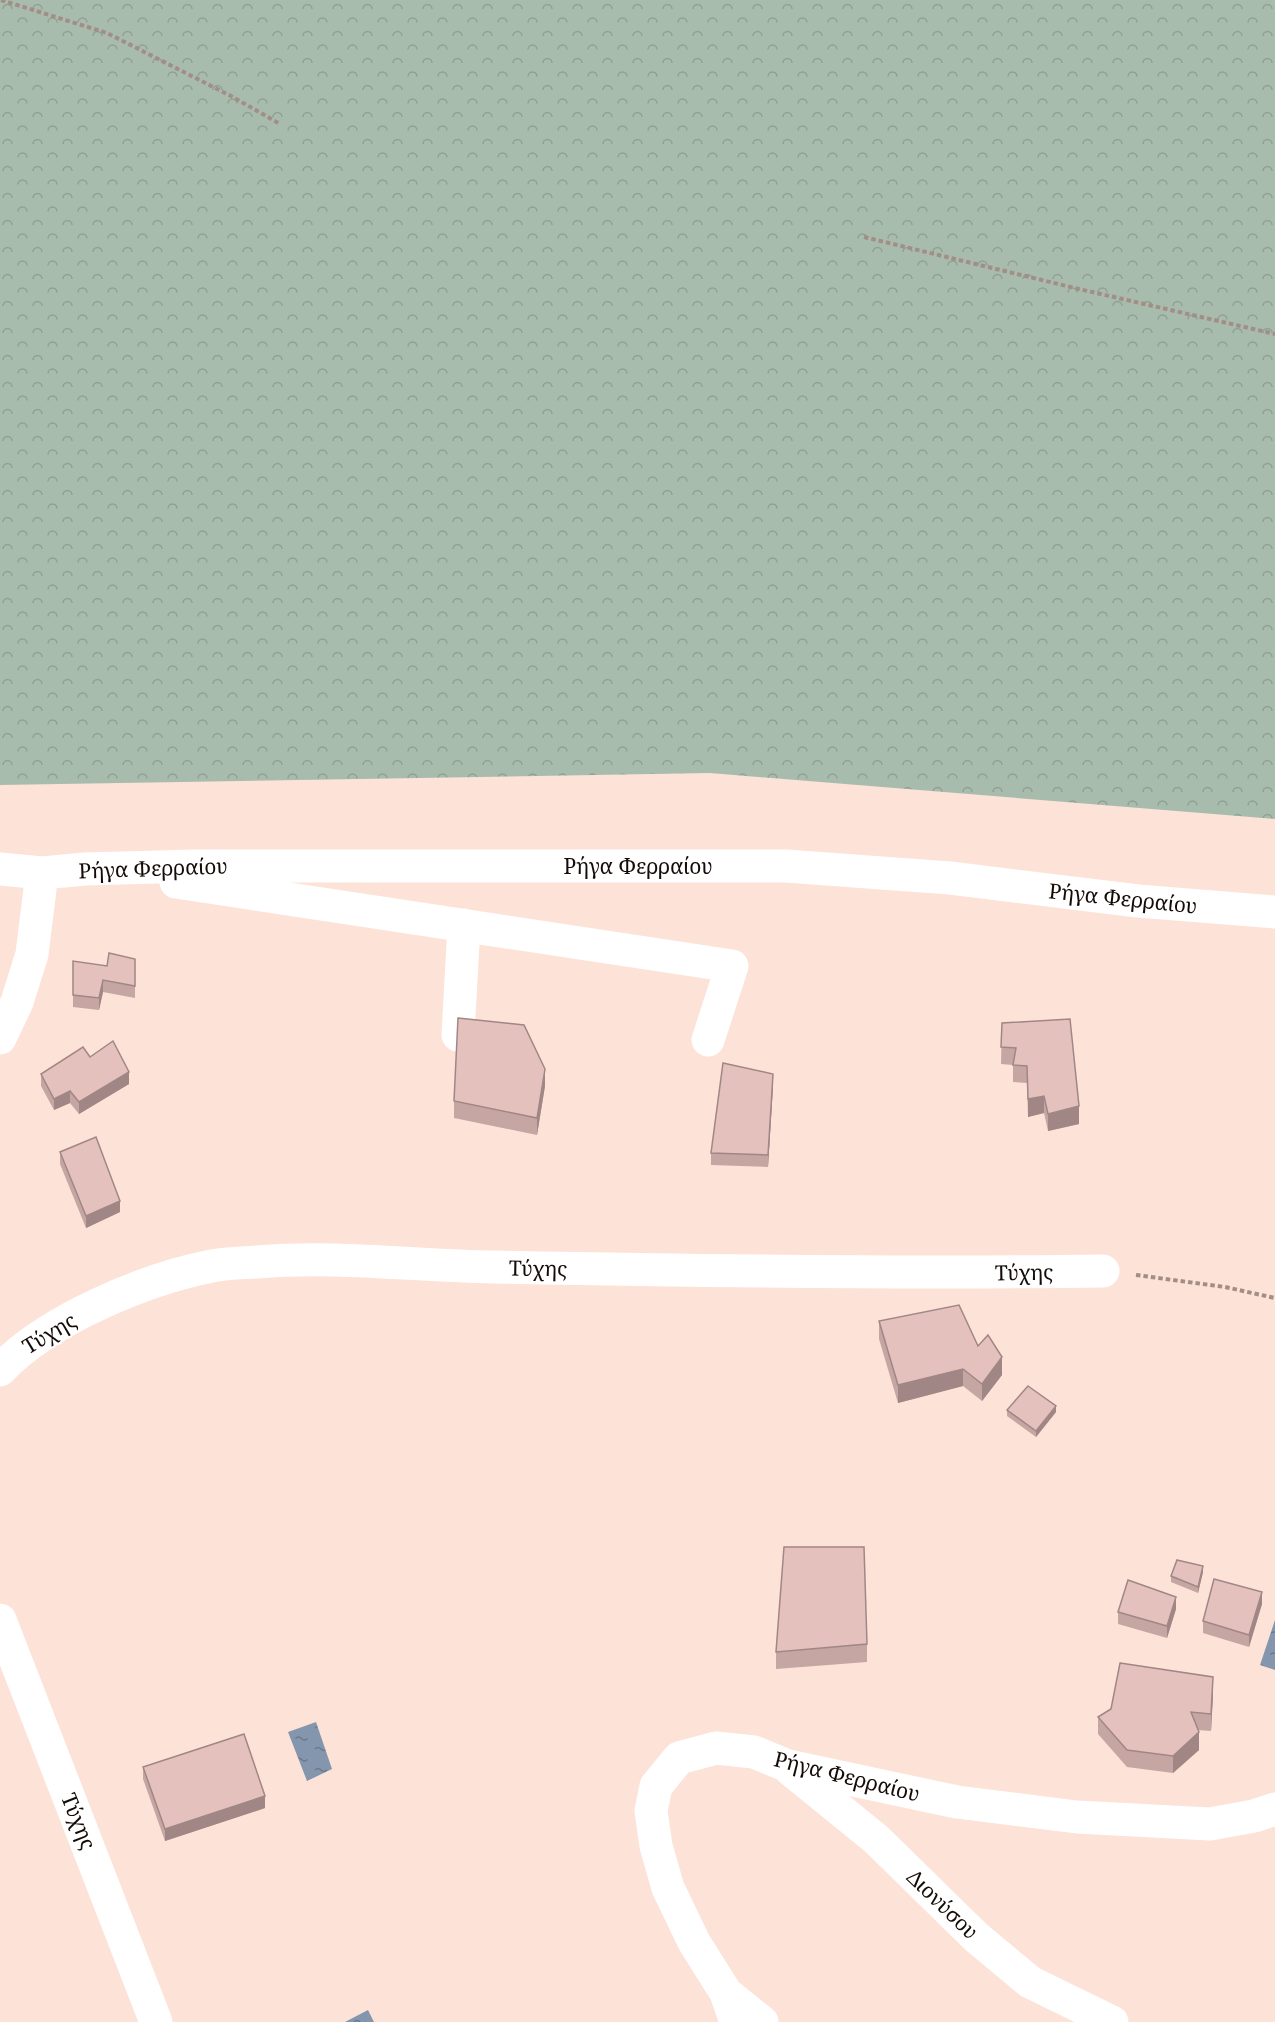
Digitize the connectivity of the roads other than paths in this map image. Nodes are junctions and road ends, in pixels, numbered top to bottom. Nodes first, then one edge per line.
1 (0, 869) edge
2 (85, 869) junction
3 (42, 873) junction
4 (1275, 912) edge
5 (464, 926) junction
6 (458, 1035) edge
7 (0, 1038) edge
8 (708, 1040) dead end
9 (1103, 1271) road end
10 (0, 1370) edge
11 (0, 1620) edge
12 (788, 1766) junction
13 (1275, 1809) edge
14 (731, 2008) edge
15 (156, 2022) edge
16 (762, 2022) edge
17 (1112, 2022) edge

1 - 3 street, Ρήγα Φερραίου
2 - 3 street, Ρήγα Φερραίου
2 - 4 street, Ρήγα Φερραίου
2 - 5 street
3 - 7 street
5 - 6 street
5 - 8 street
9 - 10 street, Τύχης
11 - 15 street, Τύχης
12 - 13 street, Ρήγα Φερραίου
12 - 14 street, Ρήγα Φερραίου
12 - 17 street, Διονύσου
14 - 16 street

